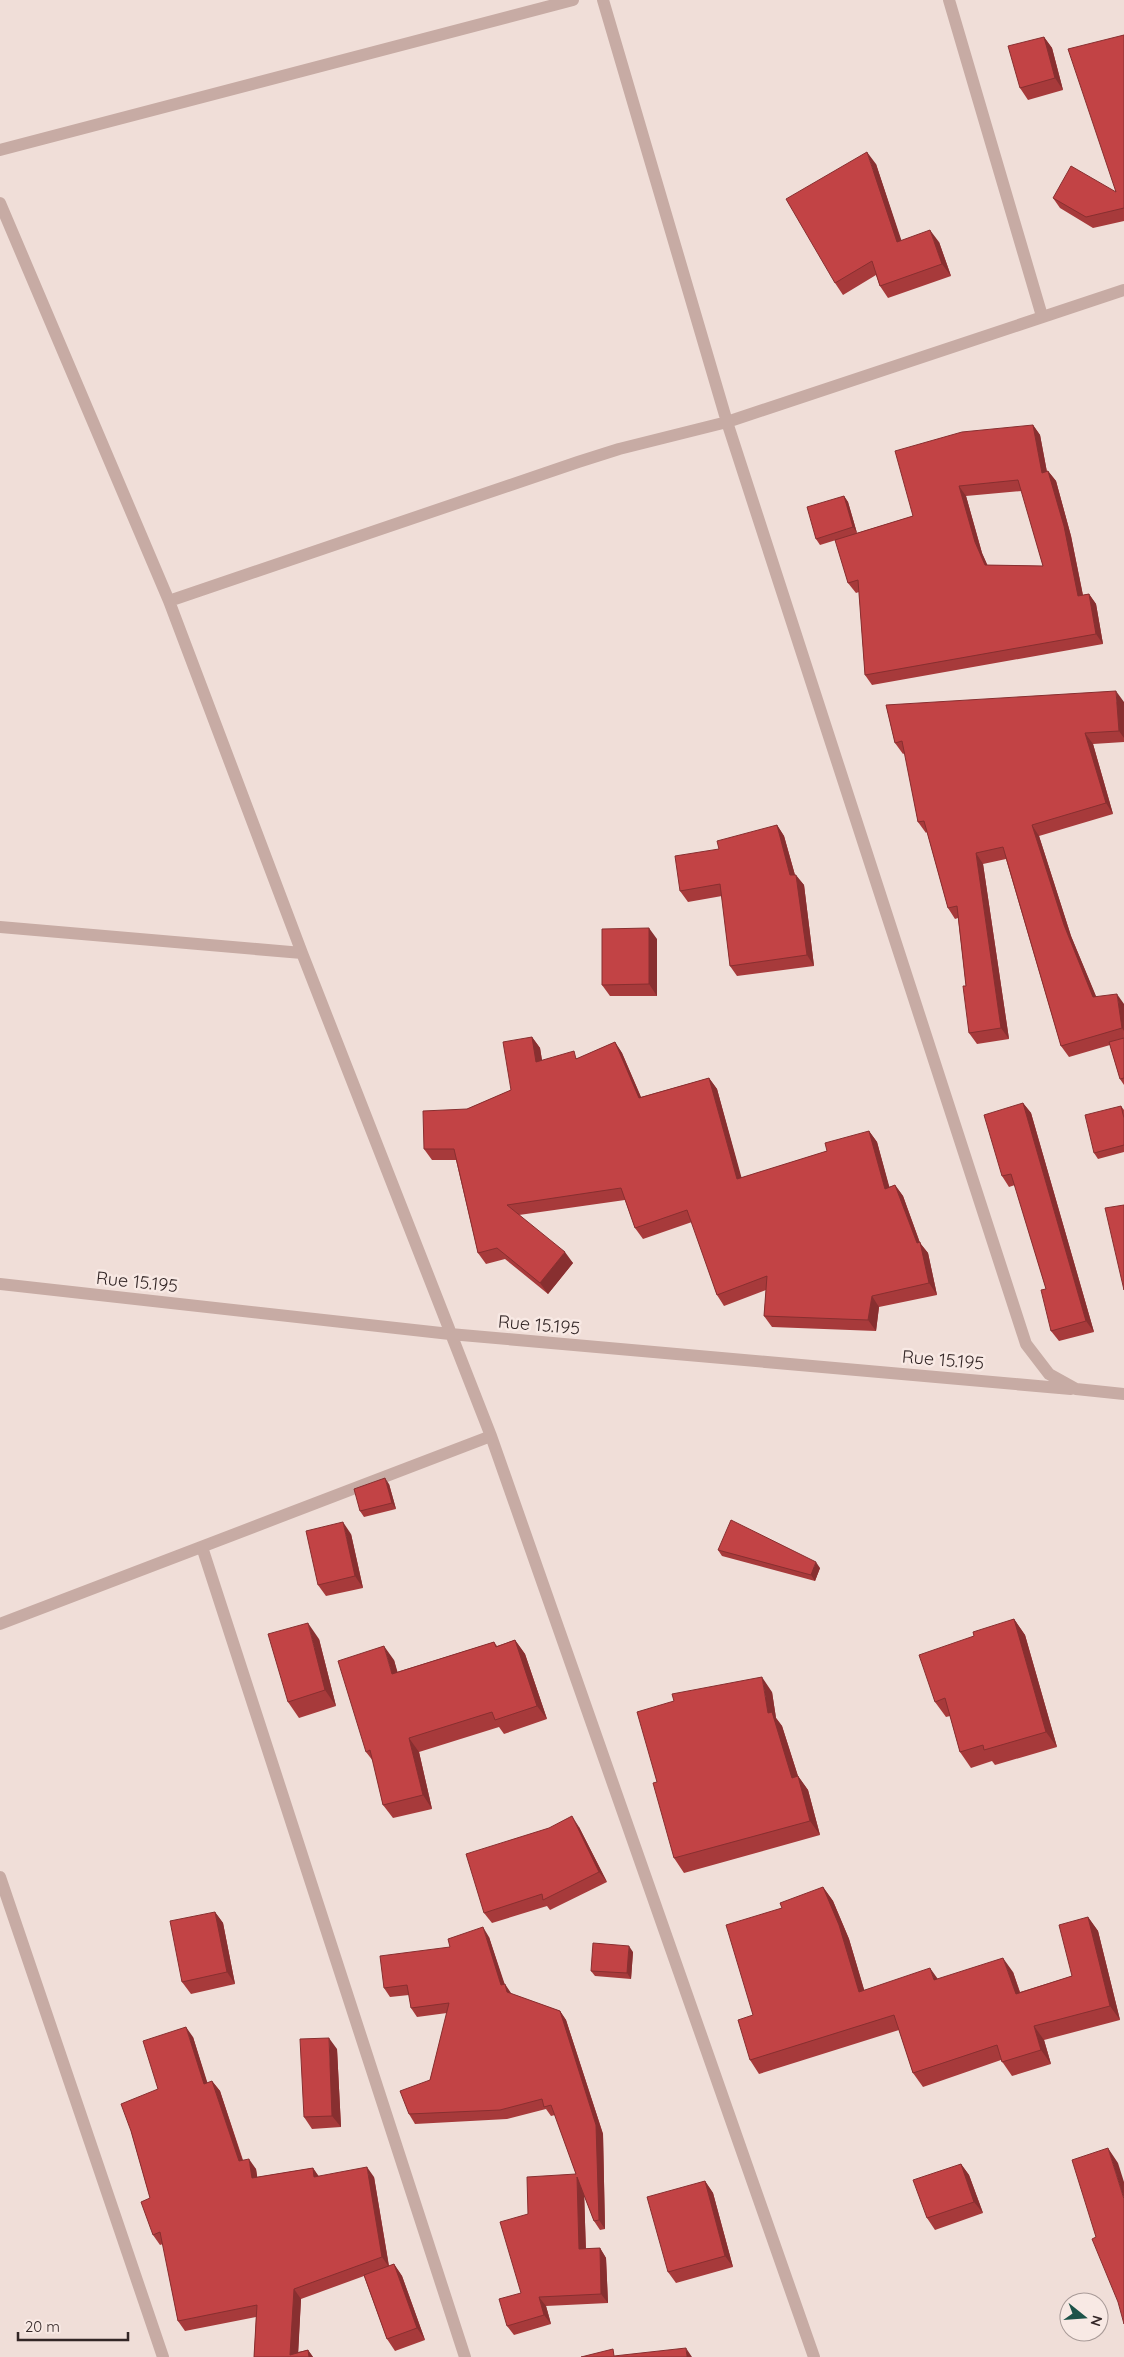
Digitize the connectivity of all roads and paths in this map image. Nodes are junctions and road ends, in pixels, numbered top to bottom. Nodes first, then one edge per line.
1 (574, 0) edge
2 (603, 0) edge
3 (949, 0) edge
4 (0, 150) edge
5 (0, 204) edge
6 (1124, 290) edge
7 (1042, 316) junction
8 (727, 422) junction
9 (169, 601) junction
10 (0, 927) edge
11 (302, 953) junction
12 (0, 1284) edge
13 (450, 1334) junction
14 (1076, 1389) junction
15 (1124, 1394) edge
16 (490, 1436) junction
17 (202, 1547) junction
18 (0, 1624) edge
19 (0, 1877) edge
20 (163, 2357) edge
21 (465, 2357) edge
22 (814, 2357) edge

1 - 4 street
2 - 8 street
3 - 7 street
5 - 9 street
6 - 7 street
7 - 8 street
8 - 9 street
8 - 14 street
9 - 11 street
10 - 11 street
11 - 13 street
12 - 13 street, Rue 15.195
13 - 14 street, Rue 15.195
13 - 16 street
14 - 15 street, Rue 15.195
16 - 17 street
16 - 22 street
17 - 18 street
17 - 21 street
19 - 20 street

